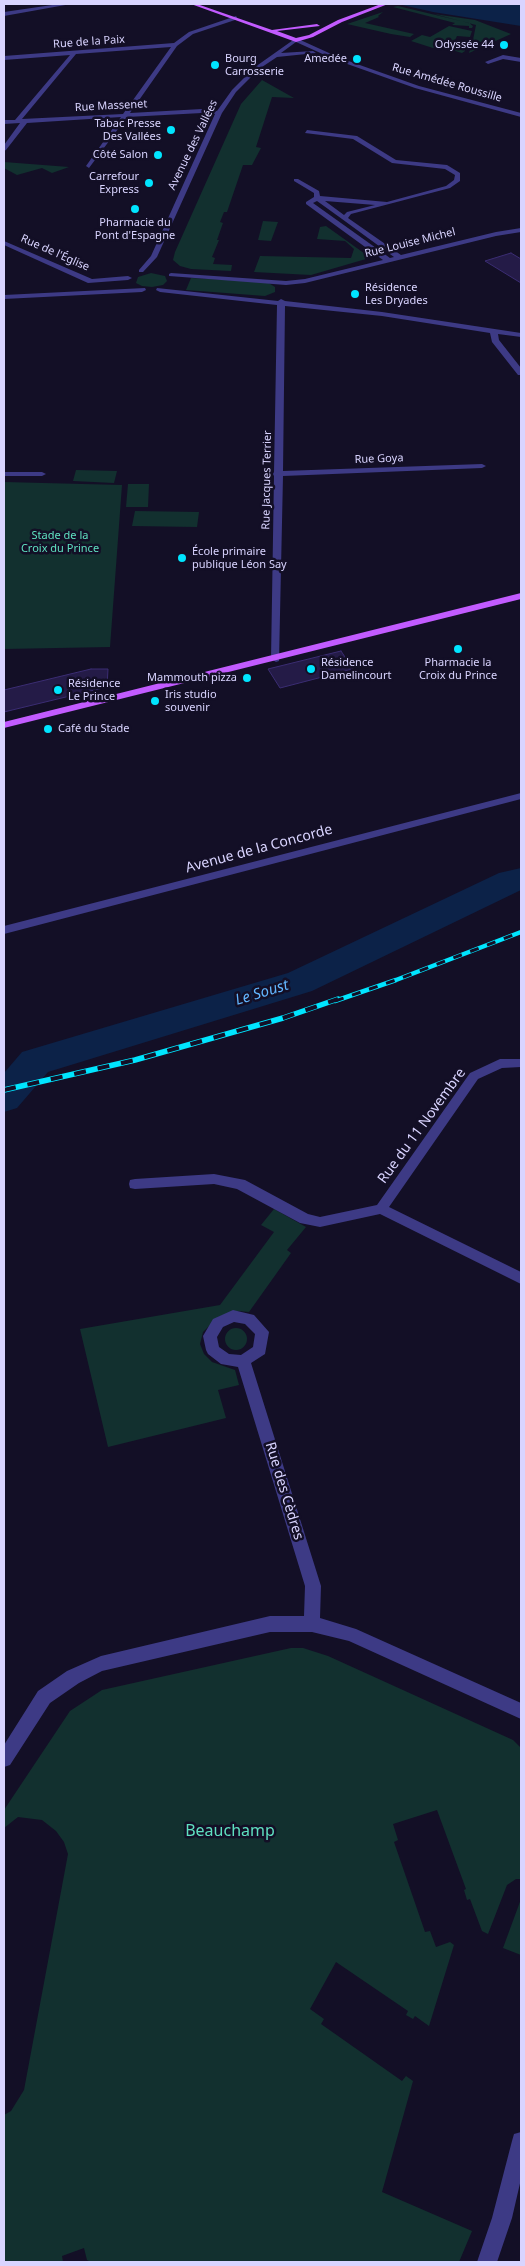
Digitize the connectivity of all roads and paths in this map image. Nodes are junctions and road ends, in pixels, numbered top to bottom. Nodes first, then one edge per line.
1 (68, 4) edge
2 (194, 4) edge
3 (372, 4) edge
4 (385, 4) edge
5 (4, 14) edge
6 (236, 18) junction
7 (317, 26) junction
8 (271, 30) junction
9 (296, 40) junction
10 (175, 45) junction
11 (74, 53) junction
12 (313, 53) junction
13 (272, 56) junction
14 (4, 58) edge
15 (338, 58) junction
16 (521, 60) edge
17 (488, 62) dead end
18 (219, 113) junction
19 (521, 115) edge
20 (124, 116) junction
21 (17, 121) junction
22 (25, 121) junction
23 (4, 122) edge
24 (307, 132) dead end
25 (4, 149) edge
26 (89, 166) dead end
27 (296, 180) dead end
28 (317, 198) junction
29 (387, 204) junction
30 (344, 218) junction
31 (521, 225) edge
32 (521, 230) edge
33 (496, 234) junction
34 (4, 243) edge
35 (399, 257) junction
36 (388, 260) junction
37 (149, 270) dead end
38 (141, 271) junction
39 (128, 278) junction
40 (142, 290) junction
41 (160, 290) junction
42 (4, 297) edge
43 (285, 299) junction
44 (494, 331) junction
45 (521, 335) edge
46 (521, 373) edge
47 (482, 466) dead end
48 (4, 474) edge
49 (42, 474) dead end
50 (278, 474) junction
51 (521, 596) edge
52 (276, 659) junction
53 (4, 725) edge
54 (521, 796) edge
55 (4, 930) edge
56 (521, 1064) edge
57 (136, 1184) dead end
58 (381, 1209) junction
59 (521, 1278) edge
60 (243, 1361) dead end
61 (312, 1624) junction
62 (521, 1711) edge
63 (4, 1759) edge
64 (521, 2141) edge
65 (487, 2262) edge

1 - 5 street
2 - 6 main road
3 - 7 main road, Avenue des Vallées
4 - 9 main road, Avenue des Vallées
6 - 8 main road
6 - 10 street
7 - 8 main road
7 - 9 main road, Avenue des Vallées
8 - 9 main road
9 - 12 street, Rue Amédée Roussille
9 - 13 street, Avenue des Vallées
9 - 15 street, Rue Amédée Roussille
10 - 11 street, Rue de la Paix
10 - 20 street
11 - 14 street, Rue de la Paix
11 - 21 street
12 - 13 street, Rue Amédée Roussille
12 - 15 street, Rue Amédée Roussille
13 - 18 street, Avenue des Vallées
15 - 19 street, Rue Amédée Roussille
16 - 17 street
18 - 20 street, Rue Massenet
18 - 38 street, Avenue des Vallées
20 - 22 street, Rue Massenet
20 - 26 street
21 - 22 street, Rue Massenet
21 - 23 street, Rue Massenet
22 - 25 street
24 - 29 street
27 - 28 street
28 - 29 street
28 - 30 street
28 - 36 street
29 - 30 street
30 - 35 street
31 - 33 street
32 - 33 street, Rue Louise Michel
33 - 35 street, Rue Louise Michel
34 - 39 street, Rue de l'Église
35 - 36 street, Rue Louise Michel
36 - 41 street, Rue Louise Michel
37 - 38 street
38 - 39 street
39 - 40 street
40 - 41 street
40 - 42 street
41 - 43 street
43 - 44 street
43 - 50 street, Rue Jacques Terrier
44 - 45 street
44 - 46 street
47 - 50 street, Rue Goya
48 - 49 street
50 - 52 street, Rue Jacques Terrier
51 - 52 main road
52 - 53 main road
54 - 55 street, Avenue de la Concorde
56 - 58 street, Rue du 11 Novembre
57 - 58 street
58 - 59 street
60 - 61 street, Rue des Cèdres
61 - 62 street
61 - 63 street
64 - 65 street

